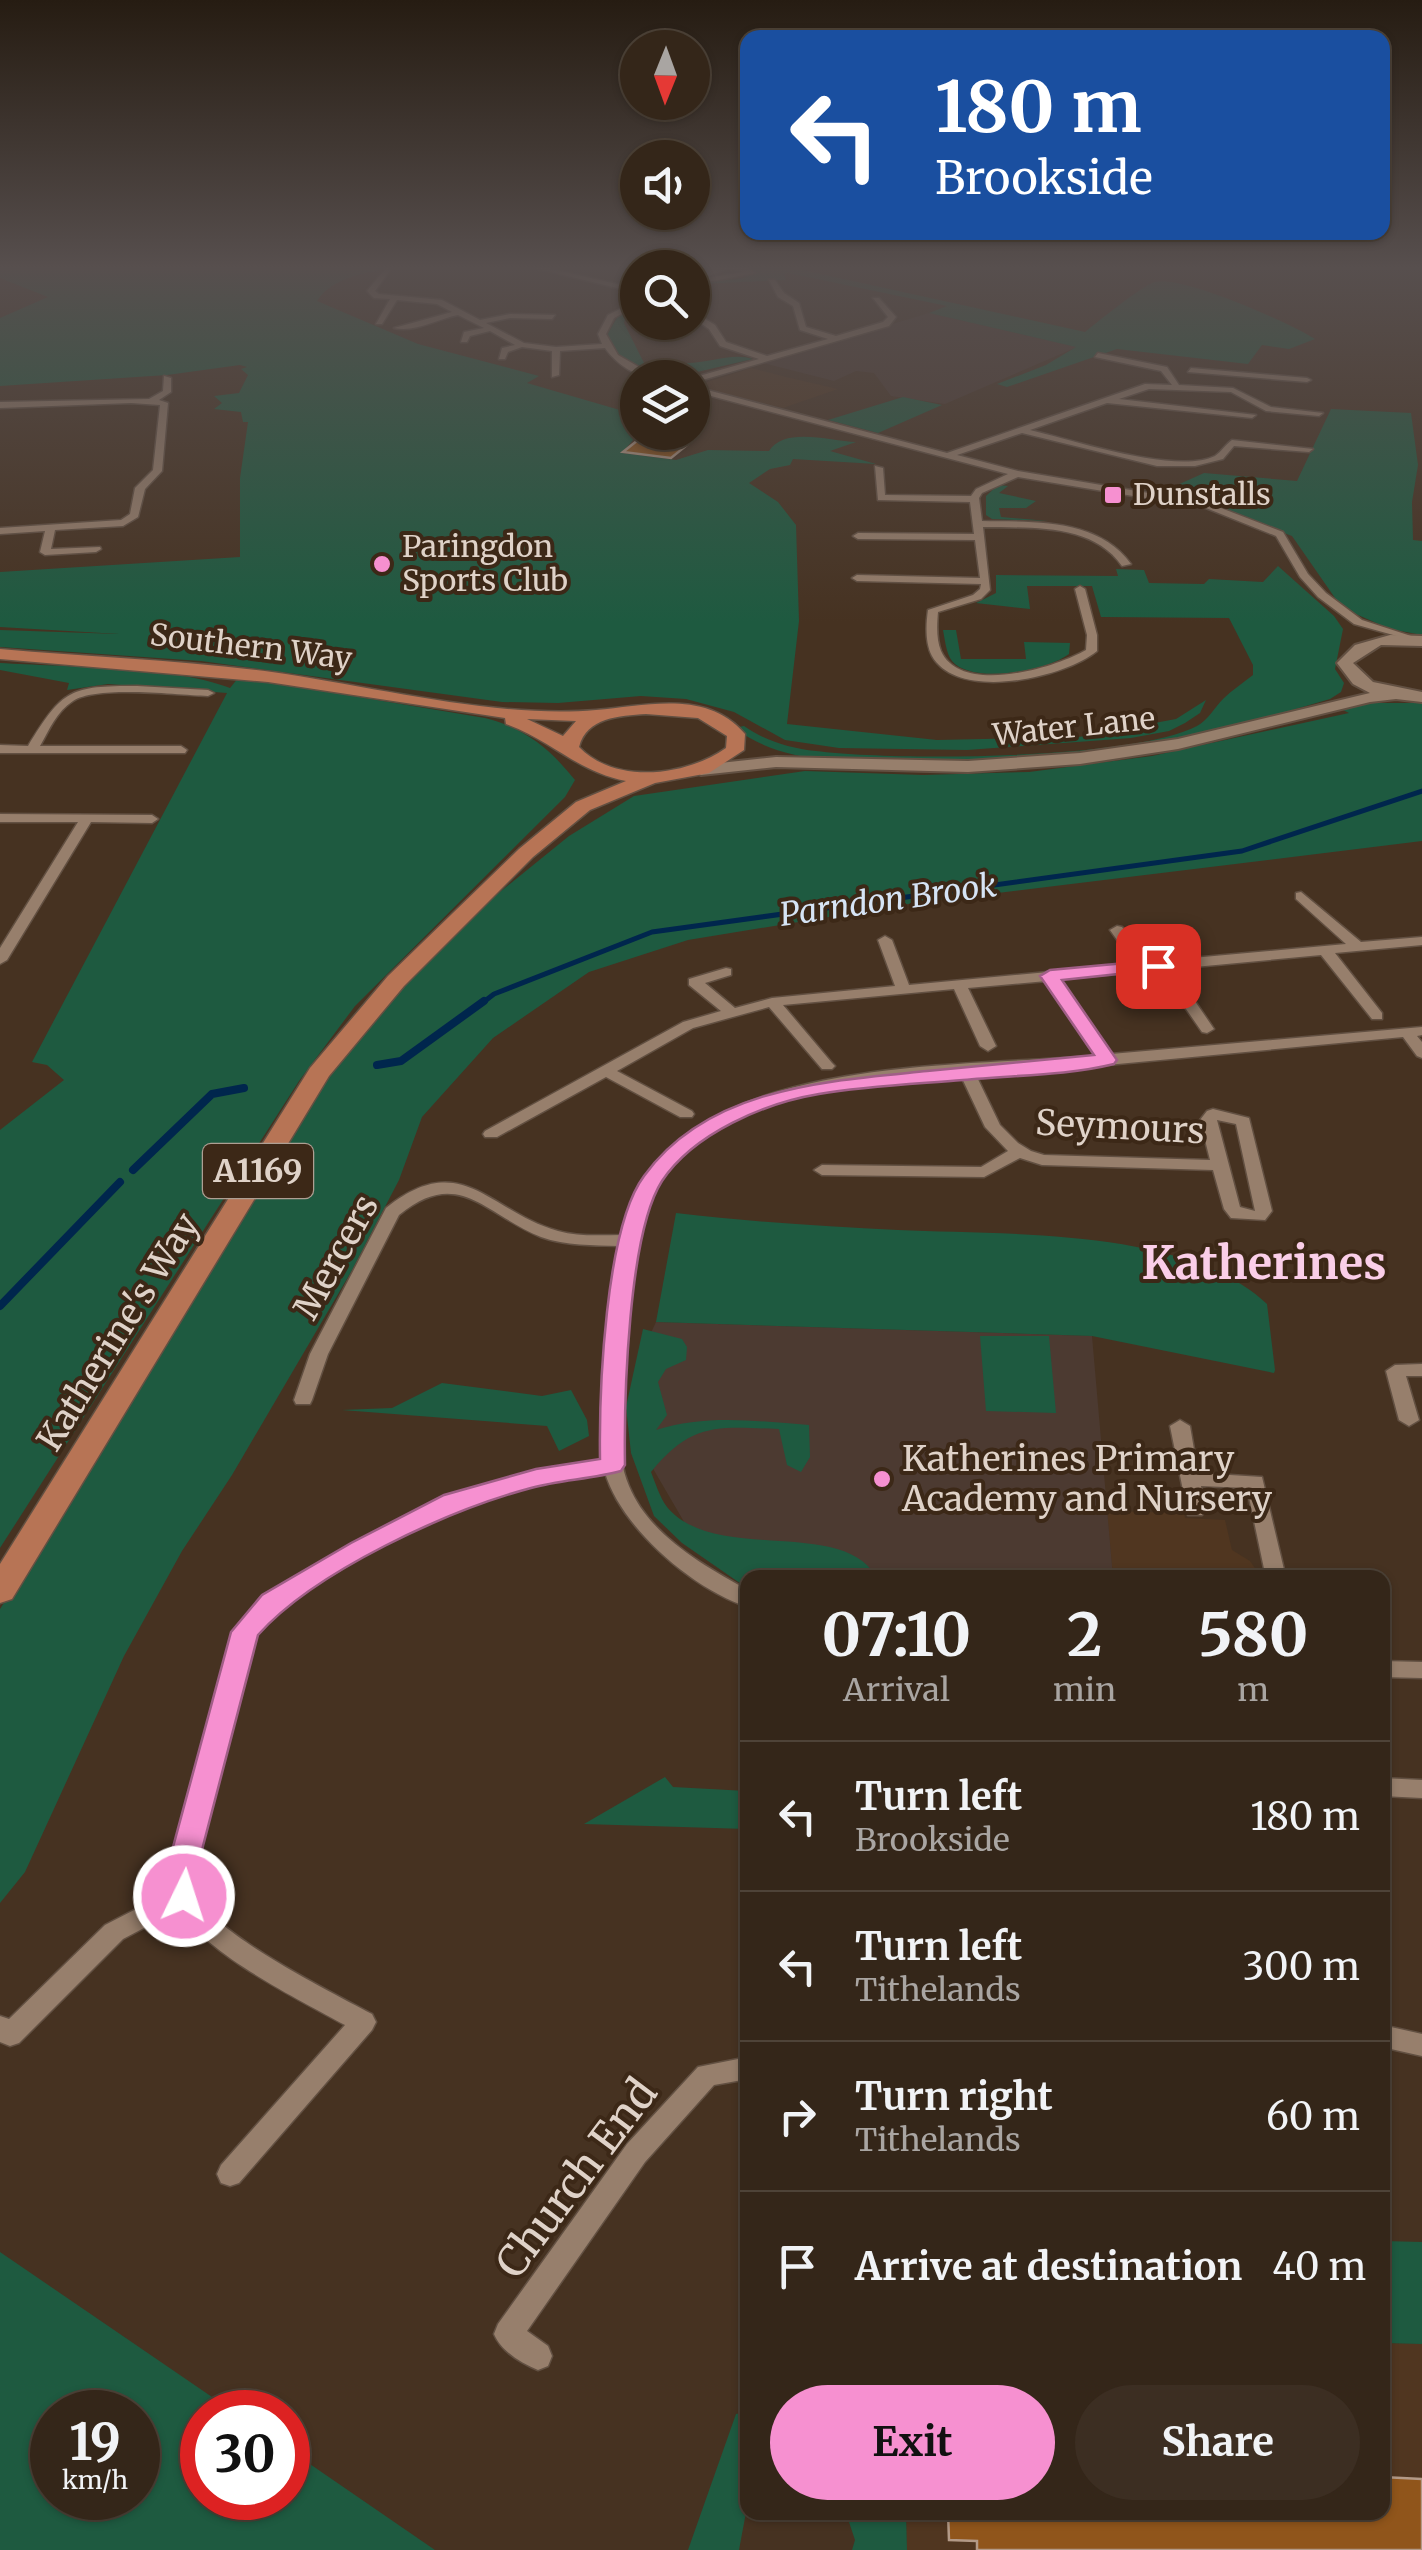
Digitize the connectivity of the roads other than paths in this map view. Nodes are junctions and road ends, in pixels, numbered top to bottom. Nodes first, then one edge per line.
1 (166, 384) edge
2 (1176, 384) joint
3 (1248, 384) edge
4 (710, 390) edge
5 (1238, 392) junction
6 (153, 400) junction
7 (1103, 400) junction
8 (0, 405) edge
9 (1319, 413) dead end
10 (1252, 415) dead end
11 (1020, 430) junction
12 (1309, 449) dead end
13 (947, 456) junction
14 (878, 468) dead end
15 (1016, 474) junction
16 (974, 499) junction
17 (978, 524) junction
18 (51, 528) junction
19 (0, 531) edge
20 (858, 536) dead end
21 (978, 537) junction
22 (96, 549) dead end
23 (878, 558) dead end
24 (1126, 564) dead end
25 (856, 578) dead end
26 (878, 578) junction
27 (986, 581) junction
28 (1080, 589) dead end
29 (1358, 622) junction
30 (1414, 640) edge
31 (1355, 649) junction
32 (0, 654) edge
33 (1352, 677) junction
34 (208, 692) dead end
35 (1394, 694) junction
36 (1422, 696) edge
37 (1339, 700) junction
38 (493, 712) junction
39 (598, 716) junction
40 (736, 734) junction
41 (33, 747) junction
42 (0, 748) edge
43 (181, 750) dead end
44 (576, 755) junction
45 (809, 763) junction
46 (701, 770) junction
47 (653, 776) junction
48 (583, 806) junction
49 (0, 818) edge
50 (87, 818) junction
51 (152, 819) dead end
52 (1301, 896) dead end
53 (1118, 930) dead end
54 (0, 935) edge
55 (16, 936) junction
56 (885, 940) dead end
57 (1422, 940) edge
58 (1358, 947) junction
59 (1325, 950) junction
60 (0, 960) edge
61 (1163, 965) junction
62 (1144, 967) junction
63 (726, 972) dead end
64 (1050, 976) junction
65 (958, 983) junction
66 (903, 988) junction
67 (772, 1002) junction
68 (730, 1011) junction
69 (1377, 1016) dead end
70 (1206, 1028) dead end
71 (1414, 1032) edge
72 (988, 1046) dead end
73 (1422, 1054) edge
74 (1107, 1060) junction
75 (827, 1066) dead end
76 (967, 1070) junction
77 (608, 1072) junction
78 (686, 1114) dead end
79 (491, 1134) dead end
80 (1016, 1153) junction
81 (1220, 1165) junction
82 (822, 1170) dead end
83 (629, 1241) junction
84 (1422, 1370) edge
85 (303, 1400) dead end
86 (1409, 1420) dead end
87 (1180, 1426) dead end
88 (612, 1465) junction
89 (1190, 1479) junction
90 (1195, 1510) dead end
91 (1274, 1570) edge
92 (0, 1591) edge
93 (740, 1596) edge
94 (1390, 1669) edge
95 (1422, 1670) edge
96 (1390, 1787) edge
97 (1422, 1789) edge
98 (184, 1896) junction
99 (0, 2027) edge
100 (1390, 2038) edge
101 (1422, 2045) edge
102 (740, 2069) edge
103 (230, 2174) dead end
104 (538, 2356) dead end

1 - 6 street
2 - 5 street
2 - 7 street
3 - 5 street
4 - 13 street
5 - 9 street
6 - 8 street
6 - 18 street
7 - 10 street
7 - 11 street
11 - 12 street
11 - 13 street
13 - 15 street
14 - 16 street
15 - 16 street
15 - 29 street
16 - 17 street
17 - 21 street
17 - 24 street
18 - 19 street
18 - 22 street
20 - 21 street
21 - 27 street
23 - 26 street
25 - 26 street
26 - 27 street
27 - 28 street
29 - 30 street
29 - 31 street
30 - 31 main road
31 - 33 main road
32 - 38 main road, Southern Way
33 - 35 main road
33 - 37 main road
34 - 41 street
35 - 36 main road
35 - 37 main road, Water Lane
37 - 45 main road, Water Lane
38 - 39 main road, Southern Way
38 - 44 main road, Southern Way
39 - 40 main road, Southern Way
39 - 44 main road
40 - 45 main road, Water Lane
40 - 46 main road
41 - 42 street
41 - 43 street
44 - 47 main road, Southern Way
44 - 48 main road
45 - 46 main road, Water Lane
46 - 47 main road
47 - 48 main road, Katherine's Way / A1169
48 - 92 main road, Katherine's Way / A1169
49 - 50 street
50 - 51 street
50 - 55 street
52 - 58 street
53 - 62 street
54 - 55 street
55 - 60 street
56 - 66 street
57 - 58 street
58 - 59 street
59 - 61 street
59 - 69 street
61 - 62 street
61 - 70 street
62 - 64 street
63 - 68 street
64 - 65 street
64 - 74 street
65 - 66 street
65 - 72 street
66 - 67 street
67 - 68 street
67 - 75 street
68 - 77 street
71 - 73 street
71 - 74 street
74 - 76 street
76 - 80 street, Seymours
76 - 83 street
77 - 78 street
77 - 79 street
80 - 81 street, Seymours
80 - 82 street, Seymours
81 - 81 street, Seymours
83 - 85 street, Mercers
83 - 88 street
84 - 86 street
87 - 89 street
88 - 93 street
88 - 98 street
89 - 90 street
89 - 91 street
94 - 95 street
96 - 97 street
98 - 99 street
98 - 103 street
100 - 101 street
102 - 104 street, Church End

